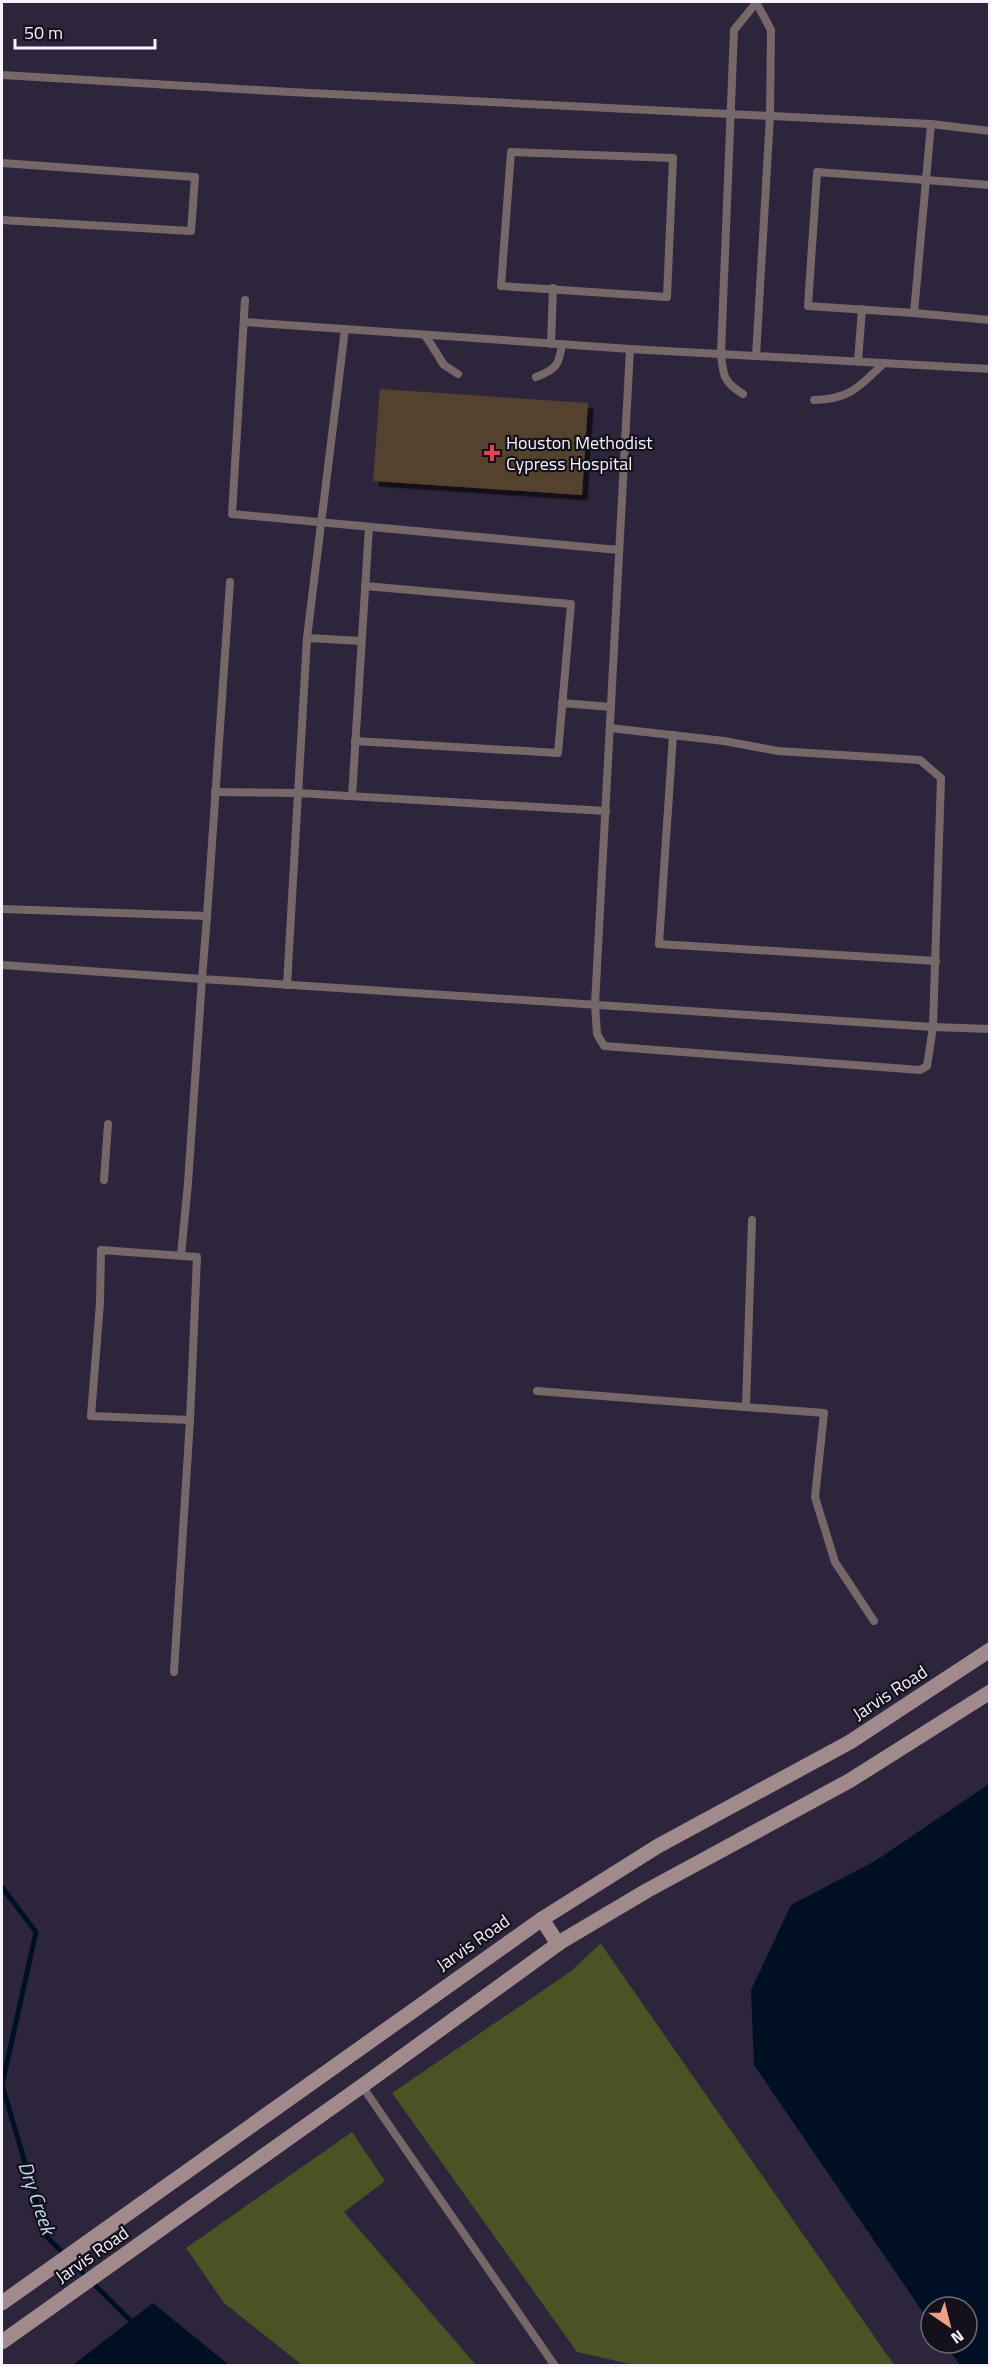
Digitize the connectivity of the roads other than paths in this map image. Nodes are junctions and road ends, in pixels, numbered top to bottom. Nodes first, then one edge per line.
1 (756, 2) edge
2 (2, 75) edge
3 (731, 114) junction
4 (770, 116) junction
5 (931, 124) junction
6 (990, 131) edge
7 (2, 163) edge
8 (926, 180) junction
9 (990, 185) edge
10 (2, 220) edge
11 (553, 288) junction
12 (245, 300) dead end
13 (862, 309) junction
14 (914, 313) junction
15 (990, 320) edge
16 (244, 322) junction
17 (345, 329) junction
18 (425, 335) junction
19 (551, 344) junction
20 (562, 344) junction
21 (630, 349) junction
22 (721, 353) junction
23 (756, 356) junction
24 (858, 362) junction
25 (884, 363) junction
26 (990, 369) edge
27 (458, 374) dead end
28 (537, 377) dead end
29 (743, 394) dead end
30 (814, 400) dead end
31 (323, 522) junction
32 (369, 527) junction
33 (619, 550) junction
34 (230, 582) dead end
35 (365, 586) junction
36 (307, 638) junction
37 (361, 641) junction
38 (562, 703) junction
39 (611, 707) junction
40 (610, 728) junction
41 (673, 735) junction
42 (355, 741) junction
43 (215, 792) junction
44 (298, 793) junction
45 (352, 796) junction
46 (606, 811) junction
47 (2, 909) edge
48 (207, 916) junction
49 (936, 961) junction
50 (2, 965) edge
51 (202, 979) junction
52 (287, 985) junction
53 (596, 1004) junction
54 (933, 1027) junction
55 (990, 1029) edge
56 (108, 1124) dead end
57 (104, 1180) dead end
58 (752, 1220) dead end
59 (181, 1254) junction
60 (537, 1391) dead end
61 (746, 1406) junction
62 (190, 1420) junction
63 (874, 1621) dead end
64 (990, 1650) edge
65 (174, 1672) dead end
66 (990, 1692) edge
67 (542, 1919) junction
68 (558, 1944) junction
69 (362, 2086) junction
70 (2, 2303) edge
71 (2, 2342) edge
72 (555, 2366) edge

1 - 3 lane
1 - 4 lane
2 - 3 lane
3 - 4 lane
3 - 22 lane
4 - 5 lane
4 - 23 lane
5 - 6 lane
5 - 8 lane
7 - 10 lane
8 - 9 lane
8 - 13 lane
8 - 14 lane
11 - 11 lane
11 - 19 lane
12 - 16 lane
13 - 14 lane
13 - 24 lane
14 - 15 lane
16 - 17 lane
16 - 31 lane
17 - 18 lane
17 - 31 lane
18 - 19 lane
18 - 27 lane
19 - 20 lane
20 - 21 lane
20 - 28 lane
21 - 22 lane
21 - 33 lane
22 - 23 lane
22 - 29 lane
23 - 24 lane
24 - 25 lane
25 - 26 lane
25 - 30 lane
31 - 32 lane
31 - 36 lane
32 - 33 lane
32 - 35 lane
33 - 39 lane
34 - 43 lane
35 - 37 lane
35 - 38 lane
36 - 37 lane
36 - 44 lane
37 - 42 lane
38 - 39 lane
38 - 42 lane
39 - 40 lane
40 - 41 lane
40 - 46 lane
41 - 49 lane
41 - 49 lane
42 - 45 lane
43 - 44 lane
43 - 48 lane
44 - 45 lane
44 - 52 lane
45 - 46 lane
46 - 53 lane
47 - 48 lane
48 - 51 lane
49 - 54 lane
50 - 51 lane
51 - 52 lane
51 - 59 lane
52 - 53 lane
53 - 54 lane
53 - 54 lane
54 - 55 lane
56 - 57 lane
58 - 61 lane
59 - 62 lane
59 - 62 lane
60 - 61 lane
61 - 63 lane
62 - 65 lane
64 - 67 street, Jarvis Road
66 - 68 street, Jarvis Road
67 - 68 street
67 - 70 street, Jarvis Road
68 - 69 street, Jarvis Road
69 - 71 street, Jarvis Road
69 - 72 lane

